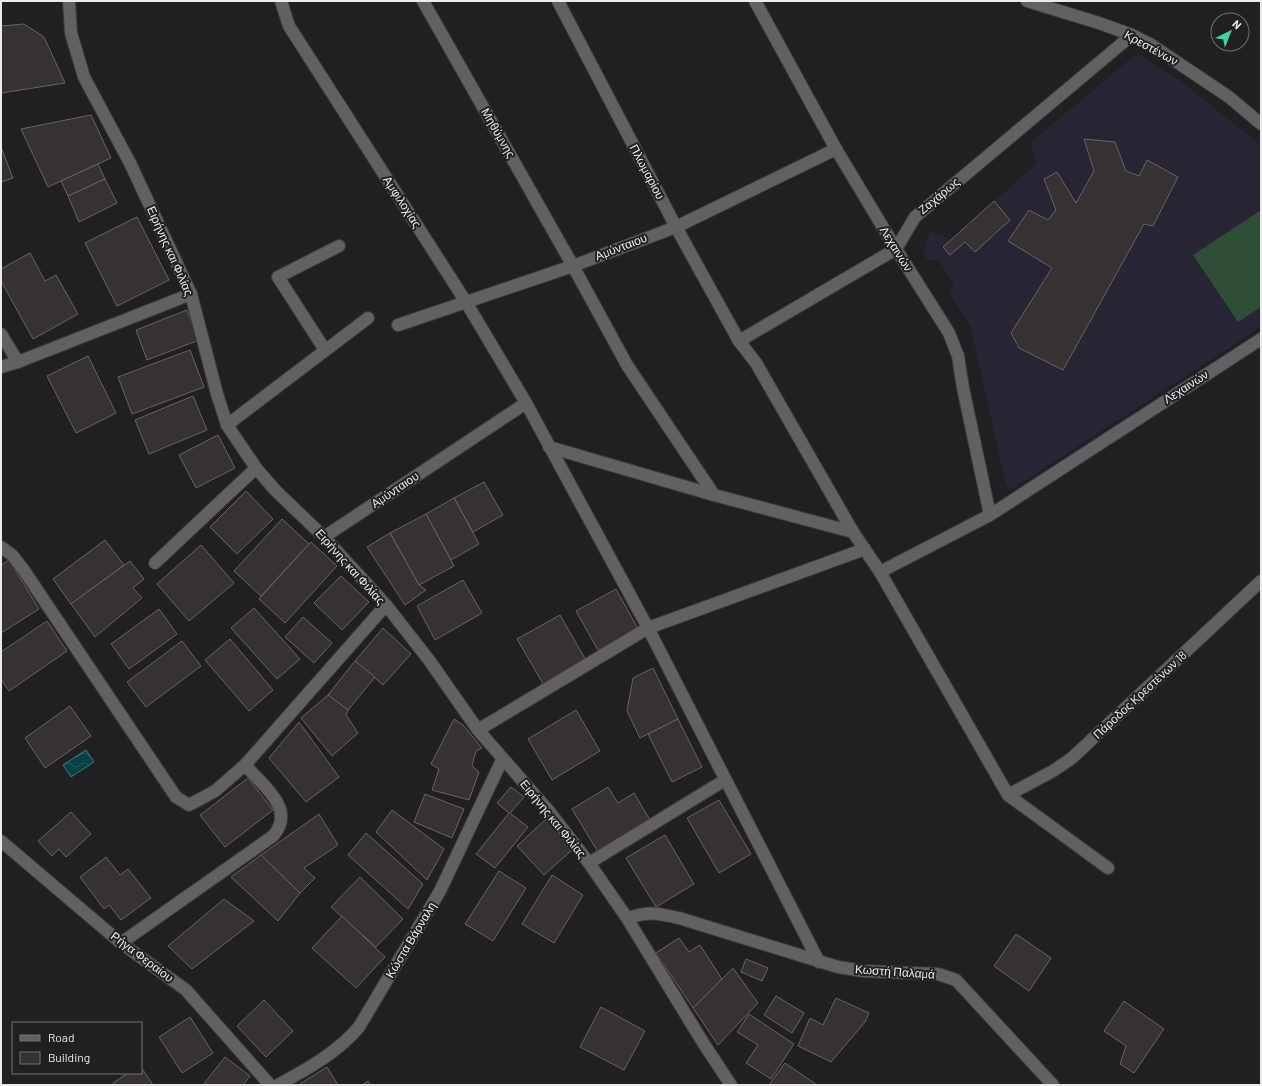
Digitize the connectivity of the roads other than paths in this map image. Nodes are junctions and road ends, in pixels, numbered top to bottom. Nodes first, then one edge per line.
1 (69, 1) edge
2 (281, 1) edge
3 (423, 1) edge
4 (558, 1) edge
5 (754, 1) edge
6 (1027, 1) edge
7 (1132, 35) junction
8 (1261, 124) edge
9 (836, 149) junction
10 (676, 227) junction
11 (339, 246) dead end
12 (896, 249) junction
13 (574, 266) junction
14 (191, 294) junction
15 (466, 302) junction
16 (368, 318) dead end
17 (398, 326) dead end
18 (1, 334) edge
19 (1261, 339) edge
20 (739, 341) junction
21 (325, 350) junction
22 (18, 362) junction
23 (1, 366) edge
24 (526, 403) junction
25 (227, 425) junction
26 (549, 447) junction
27 (256, 468) junction
28 (714, 495) junction
29 (990, 515) junction
30 (853, 532) junction
31 (324, 537) junction
32 (1, 547) edge
33 (865, 549) junction
34 (155, 563) dead end
35 (880, 572) junction
36 (1261, 581) edge
37 (386, 605) junction
38 (648, 628) junction
39 (478, 730) junction
40 (502, 760) junction
41 (245, 764) junction
42 (725, 780) junction
43 (1008, 795) junction
44 (1, 841) edge
45 (589, 863) junction
46 (1108, 868) dead end
47 (627, 918) junction
48 (122, 943) junction
49 (819, 962) junction
50 (270, 1085) edge
51 (278, 1085) edge
52 (731, 1085) edge
53 (1053, 1085) edge

1 - 14 street, Ειρήνης και Φιλίας
2 - 15 street, Αμφιλοχίας
3 - 13 street, Μηθύμνης
4 - 10 street, Πλωμαρίου
5 - 9 street, Λεχαινών
6 - 7 street, Κρεστένων
7 - 8 street, Κρεστένων
7 - 12 street, Ζαχάρως
9 - 10 street, Αμύνταιου
9 - 12 street, Λεχαινών
10 - 13 street, Αμύνταιου
10 - 20 street, Πλωμαρίου
11 - 21 street
12 - 20 street, Ζαχάρως
12 - 29 street, Λεχαινών
13 - 15 street, Αμύνταιου
13 - 28 street, Μηθύμνης
14 - 22 street
14 - 25 street, Ειρήνης και Φιλίας
15 - 17 street, Αμύνταιου
15 - 24 street, Αμφιλοχίας
16 - 21 street
18 - 22 street
19 - 29 street, Λεχαινών
20 - 30 street, Πλωμαρίου
21 - 25 street
22 - 23 street
24 - 26 street, Αμφιλοχίας
24 - 31 street, Αμύνταιου
25 - 27 street, Ειρήνης και Φιλίας
26 - 28 street
26 - 38 street, Αμφιλοχίας
27 - 31 street, Ειρήνης και Φιλίας
27 - 34 street
28 - 30 street
29 - 35 street, Λεχαινών
30 - 33 street, Πλωμαρίου
31 - 37 street, Ειρήνης και Φιλίας
32 - 41 street
33 - 35 street, Πλωμαρίου
33 - 38 street
35 - 43 street, Πλωμαρίου
36 - 43 street, Πάροδος Κρεστένων 18
37 - 39 street, Ειρήνης και Φιλίας
37 - 41 street
38 - 39 street
38 - 42 street, Αμφιλοχίας
39 - 40 street, Ειρήνης και Φιλίας
40 - 45 street, Ειρήνης και Φιλίας
40 - 51 street, Κώστα Βάρναλη
41 - 48 street
42 - 45 street
42 - 49 street, Αμφιλοχίας
43 - 46 street
44 - 48 street, Ρήγα Φεραίου
45 - 47 street, Ειρήνης και Φιλίας
47 - 49 street, Κωστή Παλαμά
47 - 52 street, Ειρήνης και Φιλίας
48 - 50 street, Ρήγα Φεραίου
49 - 53 street, Κωστή Παλαμά

